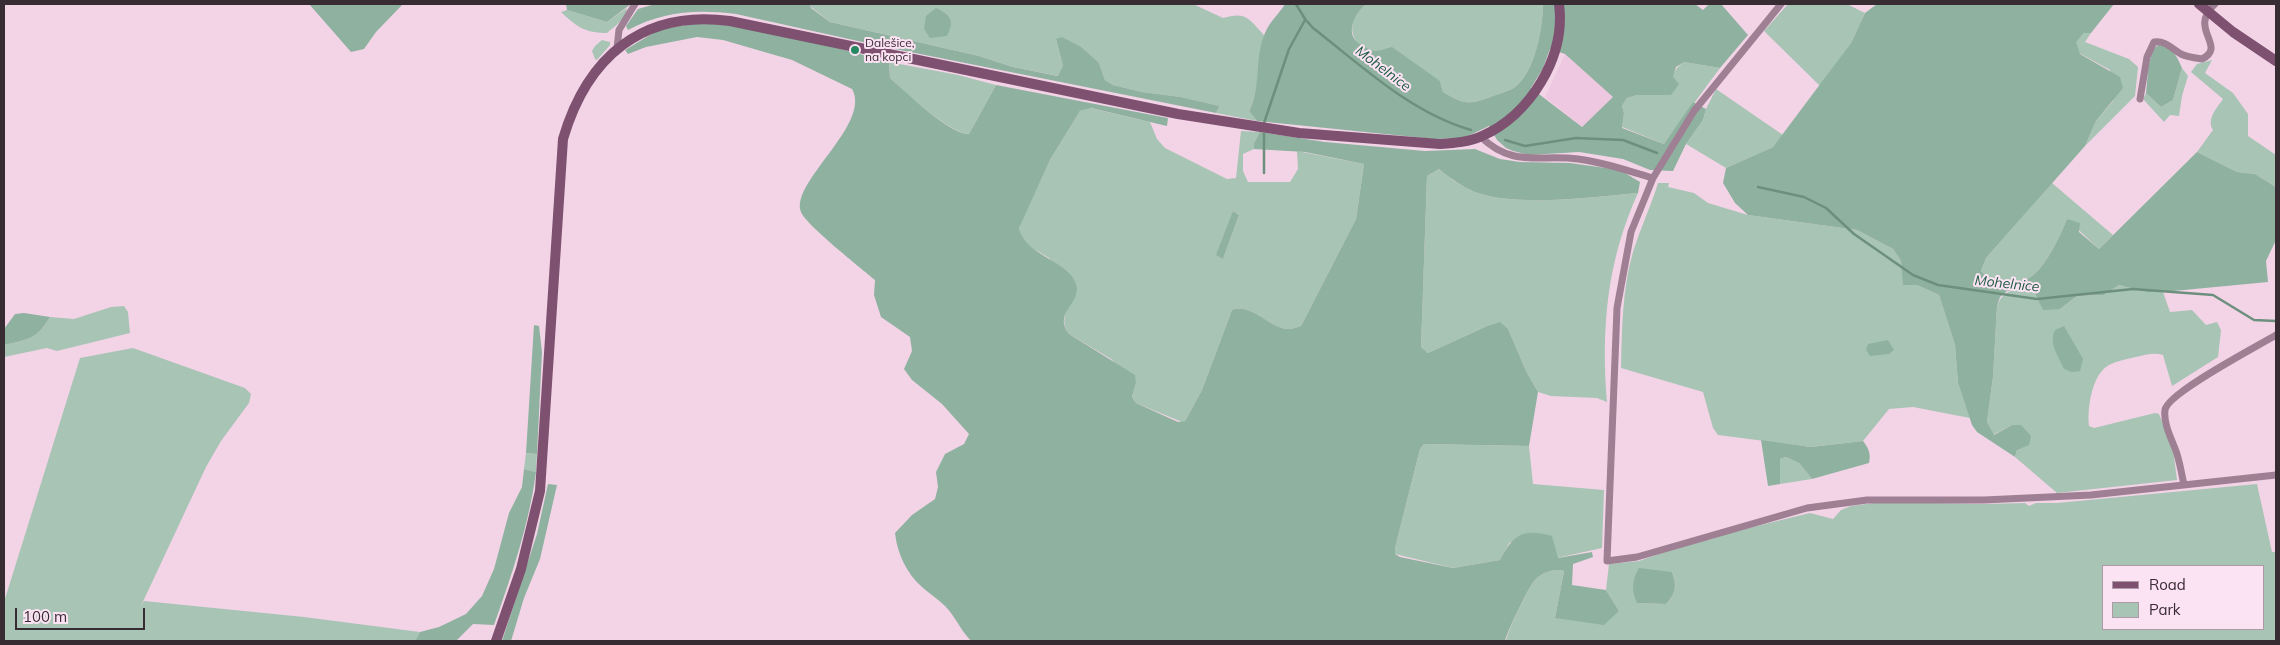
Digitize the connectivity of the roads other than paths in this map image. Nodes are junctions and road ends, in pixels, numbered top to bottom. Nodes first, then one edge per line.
1 (635, 4) edge
2 (1559, 4) edge
3 (1781, 4) edge
4 (2215, 4) edge
5 (2203, 8) edge
6 (617, 48) junction
7 (2276, 61) edge
8 (2140, 99) dead end
9 (1481, 137) junction
10 (1653, 178) junction
11 (2276, 336) edge
12 (2276, 475) edge
13 (2184, 485) junction
14 (496, 641) edge

1 - 6 street
2 - 9 street
3 - 10 street
4 - 5 street
5 - 7 street
5 - 8 street
6 - 9 street
6 - 14 street
9 - 10 street
10 - 13 street
11 - 13 street
12 - 13 street

